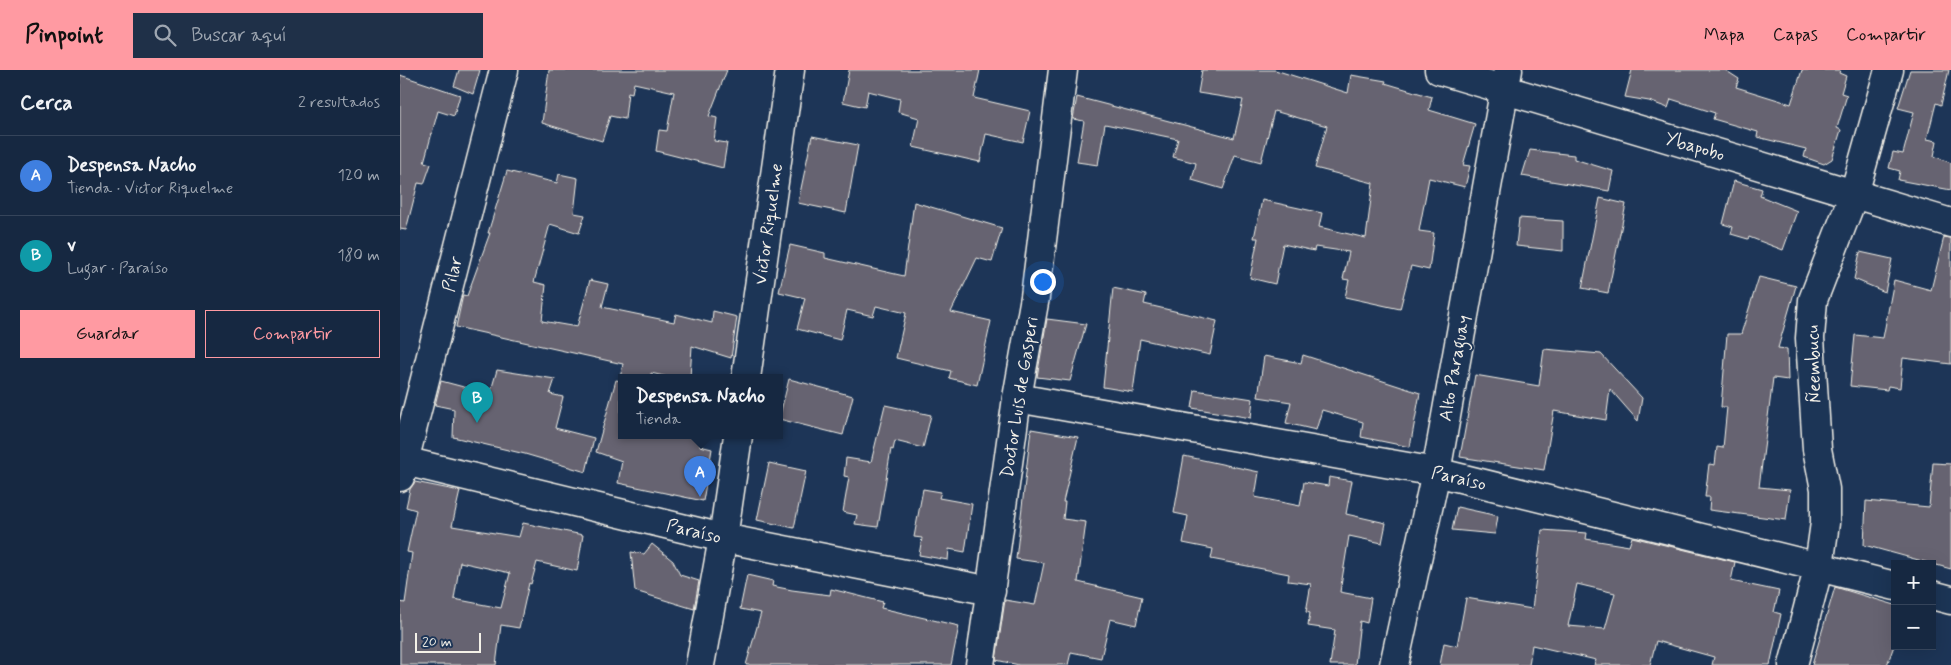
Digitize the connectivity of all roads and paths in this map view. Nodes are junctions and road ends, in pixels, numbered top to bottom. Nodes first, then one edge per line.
1 (504, 70) edge
2 (790, 70) edge
3 (1063, 70) edge
4 (1439, 70) edge
5 (1889, 70) edge
6 (1506, 80) edge
7 (1854, 194) junction
8 (1951, 223) edge
9 (747, 374) edge
10 (1017, 398) junction
11 (738, 439) edge
12 (402, 466) edge
13 (1436, 472) junction
14 (723, 538) junction
15 (1819, 566) junction
16 (1891, 585) edge
17 (990, 591) junction
18 (1936, 596) edge
19 (1951, 600) edge
20 (700, 665) edge
21 (980, 665) edge
22 (1394, 665) edge
23 (1793, 665) edge

1 - 12 street, Pilar
2 - 9 street, Victor Riquelme
3 - 10 street, Doctor Luis de Gasperi
4 - 6 street, Ybapobo
5 - 7 street, Ñeembucu
6 - 7 street, Ybapobo
6 - 13 street, Alto Paraguay
7 - 8 street, Ybapobo
7 - 15 street, Ñeembucu
10 - 13 street, Paraíso
10 - 17 street, Doctor Luis de Gasperi
11 - 14 street
12 - 14 street, Paraíso
13 - 15 street, Paraíso
13 - 22 street, Alto Paraguay
14 - 17 street, Paraíso
14 - 20 street
15 - 16 street, Paraíso
15 - 23 street, Ñeembucu
17 - 21 street, Doctor Luis de Gasperi
18 - 19 street

